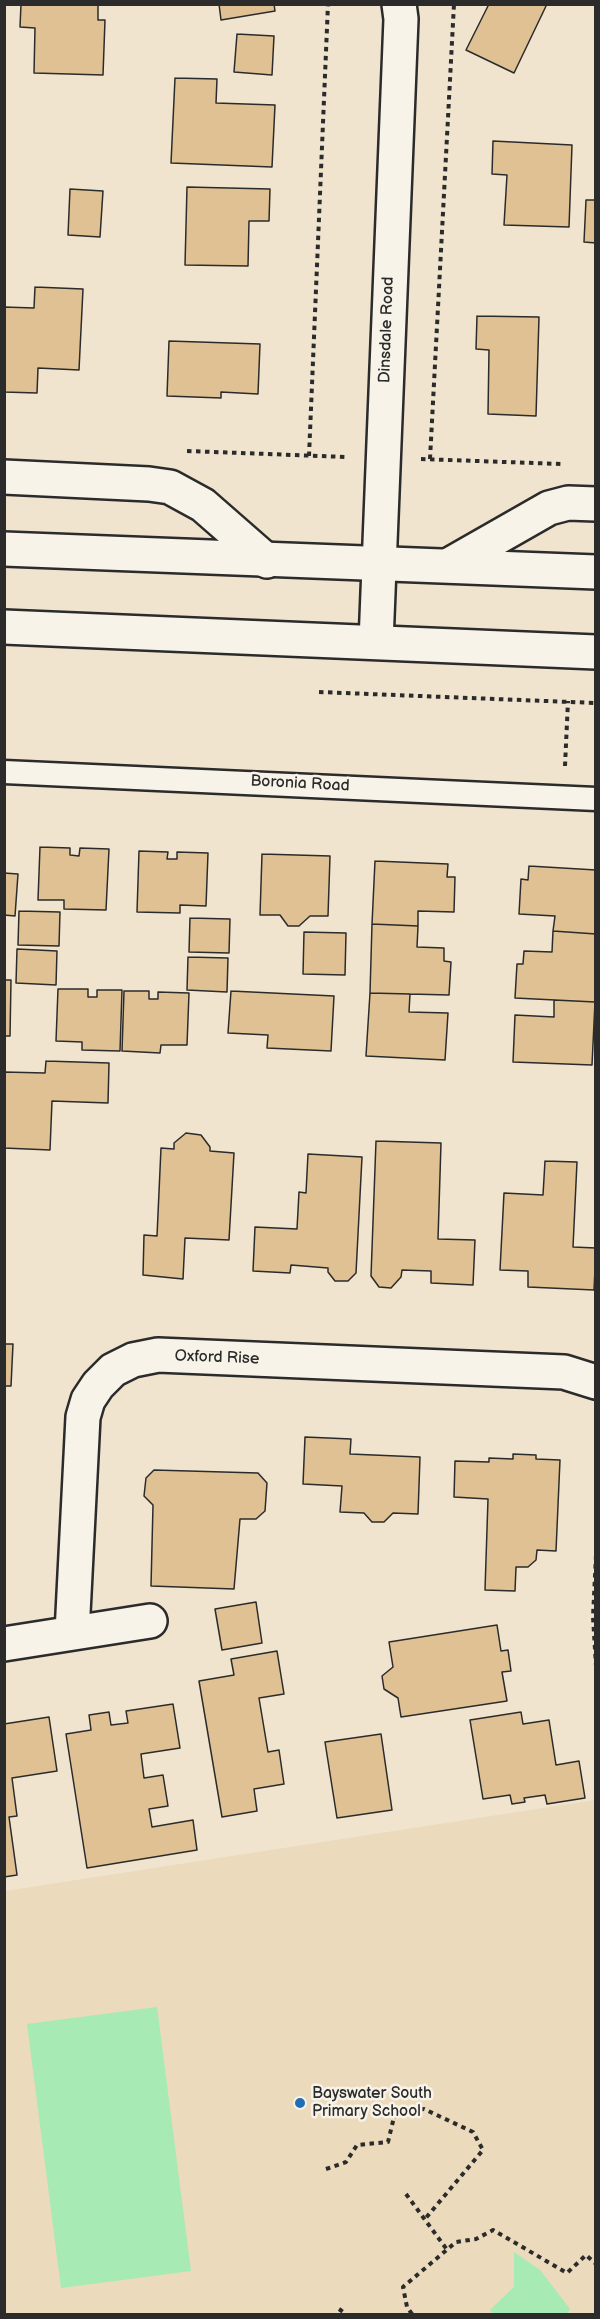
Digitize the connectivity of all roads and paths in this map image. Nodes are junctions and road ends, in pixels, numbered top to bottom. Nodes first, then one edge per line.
1 (328, 4) edge
2 (454, 4) edge
3 (402, 9) edge
4 (309, 456) dead end
5 (412, 459) dead end
6 (430, 459) junction
7 (537, 463) dead end
8 (4, 477) edge
9 (596, 504) edge
10 (4, 549) edge
11 (267, 561) junction
12 (379, 564) junction
13 (449, 565) junction
14 (596, 572) edge
15 (4, 627) edge
16 (376, 642) junction
17 (596, 652) edge
18 (319, 692) dead end
19 (568, 701) junction
20 (596, 703) edge
21 (564, 768) dead end
22 (4, 772) edge
23 (596, 799) edge
24 (596, 1382) edge
25 (596, 1555) edge
26 (150, 1621) dead end
27 (72, 1633) junction
28 (4, 1644) edge
29 (596, 1666) edge
30 (326, 2169) dead end
31 (406, 2194) dead end
32 (425, 2219) junction
33 (448, 2251) junction
34 (596, 2264) edge
35 (339, 2309) dead end
36 (346, 2314) edge
37 (412, 2314) edge

1 - 4 path
2 - 6 path
3 - 12 street, Dinsdale Road
5 - 6 path
6 - 7 path
8 - 11 street
9 - 13 street
10 - 11 street
11 - 12 street
12 - 13 street
12 - 16 street, Dinsdale Road
13 - 14 street
15 - 16 street
16 - 17 street
18 - 19 path
19 - 20 path
19 - 21 path
22 - 23 lane, Boronia Road
24 - 27 street, Oxford Rise
25 - 29 path
26 - 27 street
27 - 28 street
30 - 32 path
31 - 32 path
32 - 33 path
33 - 34 path
33 - 37 path
35 - 36 path

